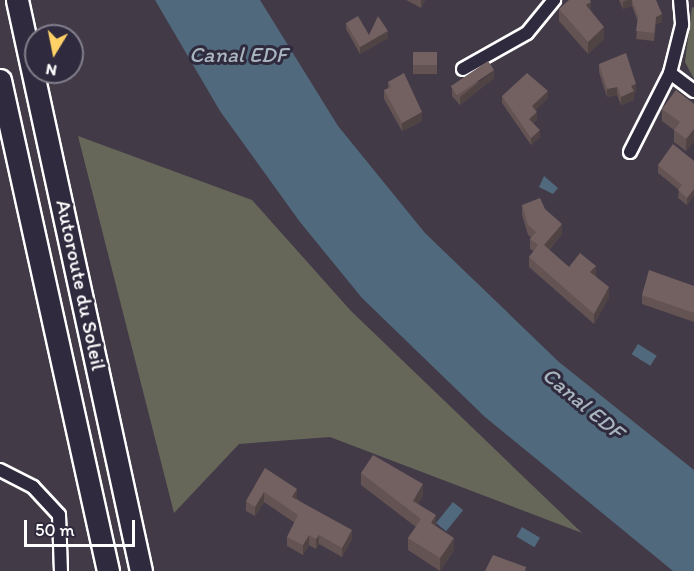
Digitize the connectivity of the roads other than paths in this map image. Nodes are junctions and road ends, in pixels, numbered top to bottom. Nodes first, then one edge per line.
1 (17, 0) edge
2 (554, 0) edge
3 (680, 0) edge
4 (463, 69) dead end
5 (670, 73) junction
6 (0, 80) edge
7 (694, 91) edge
8 (630, 152) dead end
9 (0, 470) edge
10 (61, 571) edge
11 (108, 571) edge
12 (141, 571) edge

1 - 12 highway, Autoroute du Soleil
2 - 4 street
3 - 5 street
5 - 7 street
5 - 8 street
6 - 11 highway, Autoroute du Soleil
9 - 10 street

